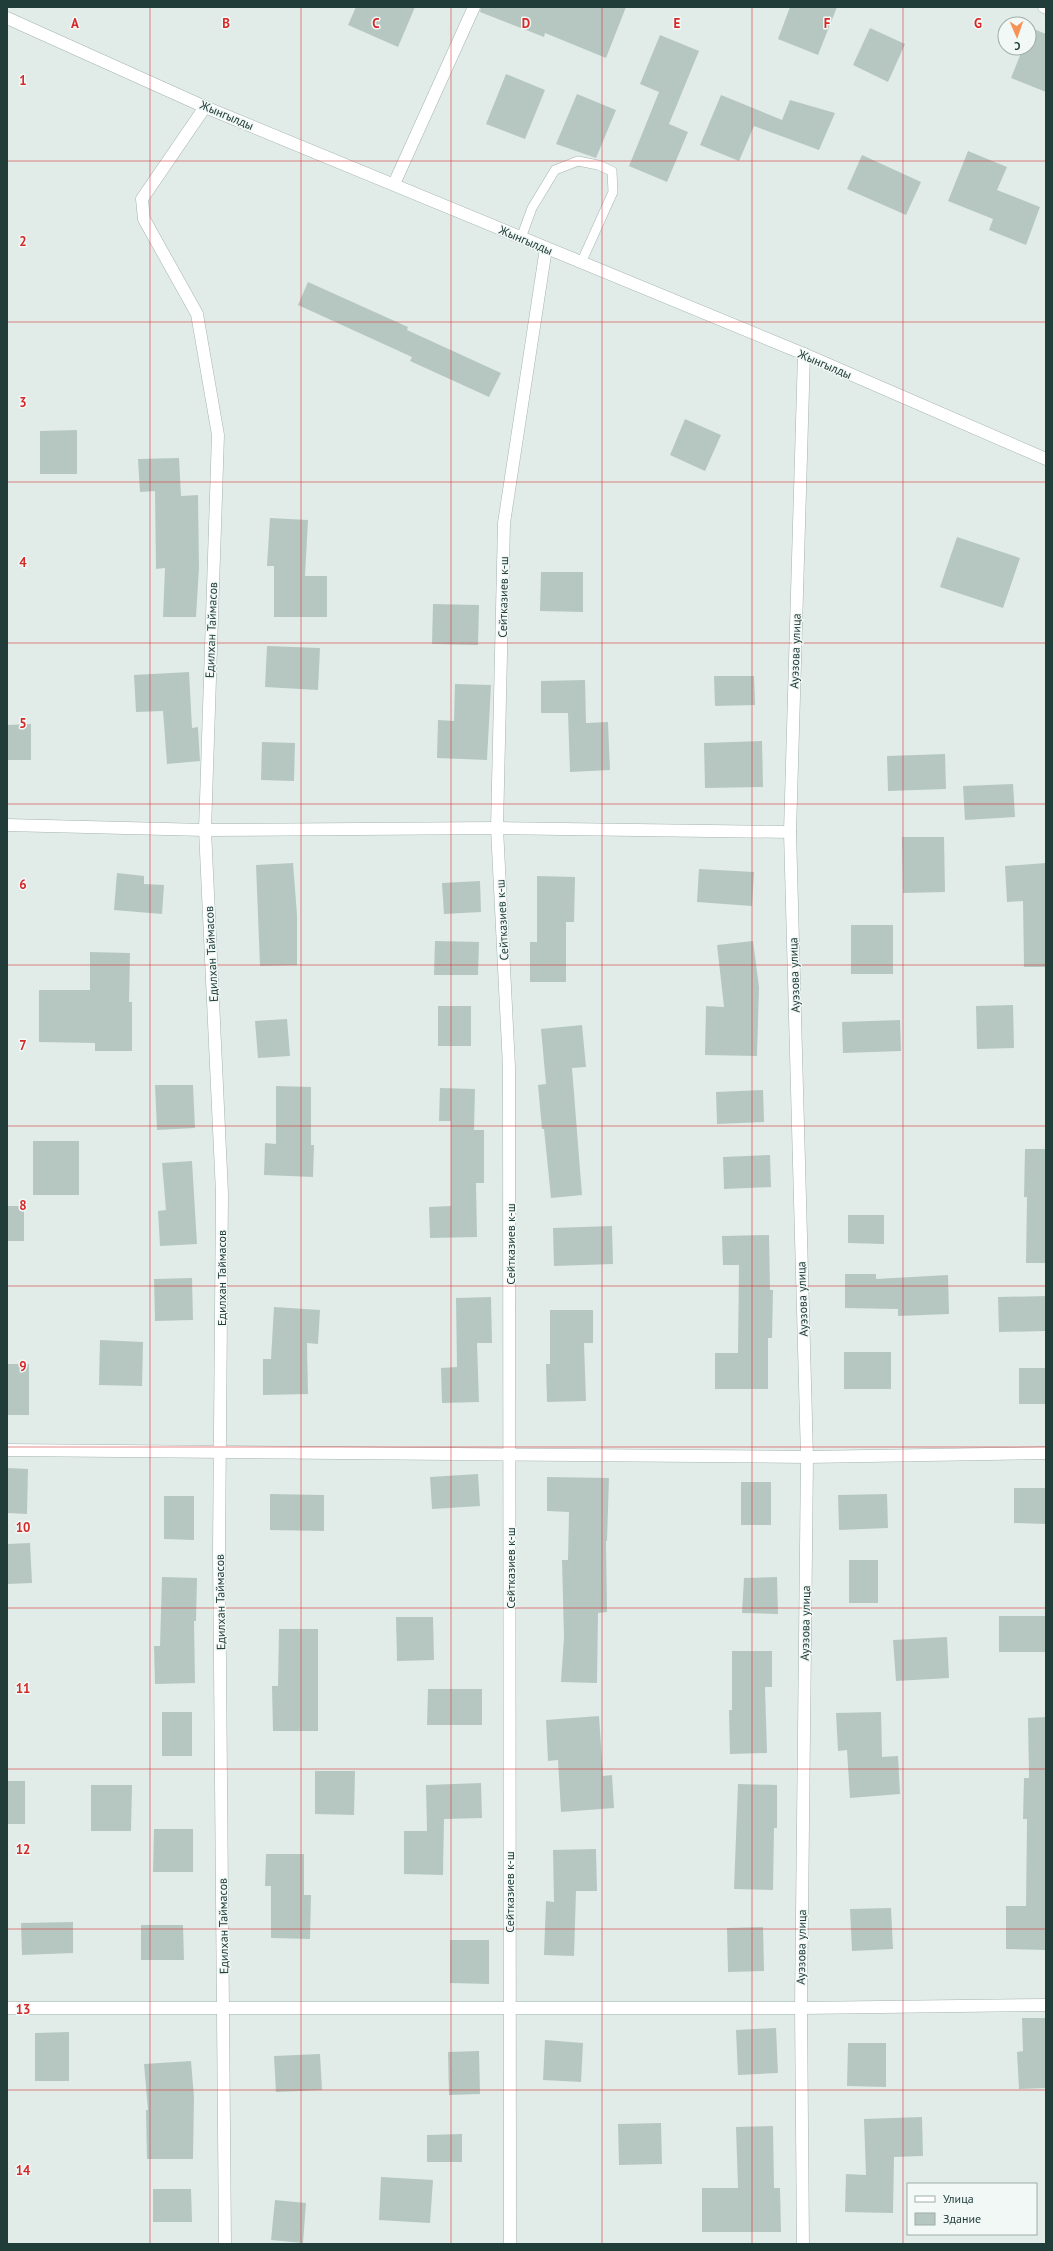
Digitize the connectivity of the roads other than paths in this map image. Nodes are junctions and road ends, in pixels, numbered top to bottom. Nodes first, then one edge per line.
1 (474, 7) edge
2 (7, 18) edge
3 (205, 107) junction
4 (394, 184) junction
5 (521, 238) junction
6 (546, 248) junction
7 (581, 263) junction
8 (804, 354) junction
9 (1046, 459) edge
10 (7, 825) edge
11 (497, 828) junction
12 (205, 830) junction
13 (790, 832) junction
14 (7, 1450) edge
15 (220, 1452) junction
16 (1046, 1452) edge
17 (511, 1453) junction
18 (806, 1457) junction
19 (1046, 2005) edge
20 (509, 2007) junction
21 (7, 2008) edge
22 (801, 2008) junction
23 (224, 2009) junction
24 (225, 2244) edge
25 (510, 2244) edge
26 (803, 2244) edge

1 - 4 street
2 - 3 street, Жынгылды
3 - 4 street, Жынгылды
3 - 12 street, Едилхан Таймасов
4 - 5 street, Жынгылды
5 - 6 street, Жынгылды
5 - 7 lane
6 - 7 street, Жынгылды
6 - 11 street, Сейтказиев к-ш
7 - 8 street, Жынгылды
8 - 9 street, Жынгылды
8 - 13 street, Ауэзова улица
10 - 12 street
11 - 12 street
11 - 13 street
11 - 17 street, Сейтказиев к-ш
12 - 15 street, Едилхан Таймасов
13 - 18 street, Ауэзова улица
14 - 15 street
15 - 17 street
15 - 23 street, Едилхан Таймасов
16 - 18 street
17 - 18 street
17 - 20 street, Сейтказиев к-ш
18 - 22 street, Ауэзова улица
19 - 22 street
20 - 22 street
20 - 23 street
20 - 25 street, Сейтказиев к-ш
21 - 23 street
22 - 26 street, Ауэзова улица
23 - 24 street, Едилхан Таймасов

